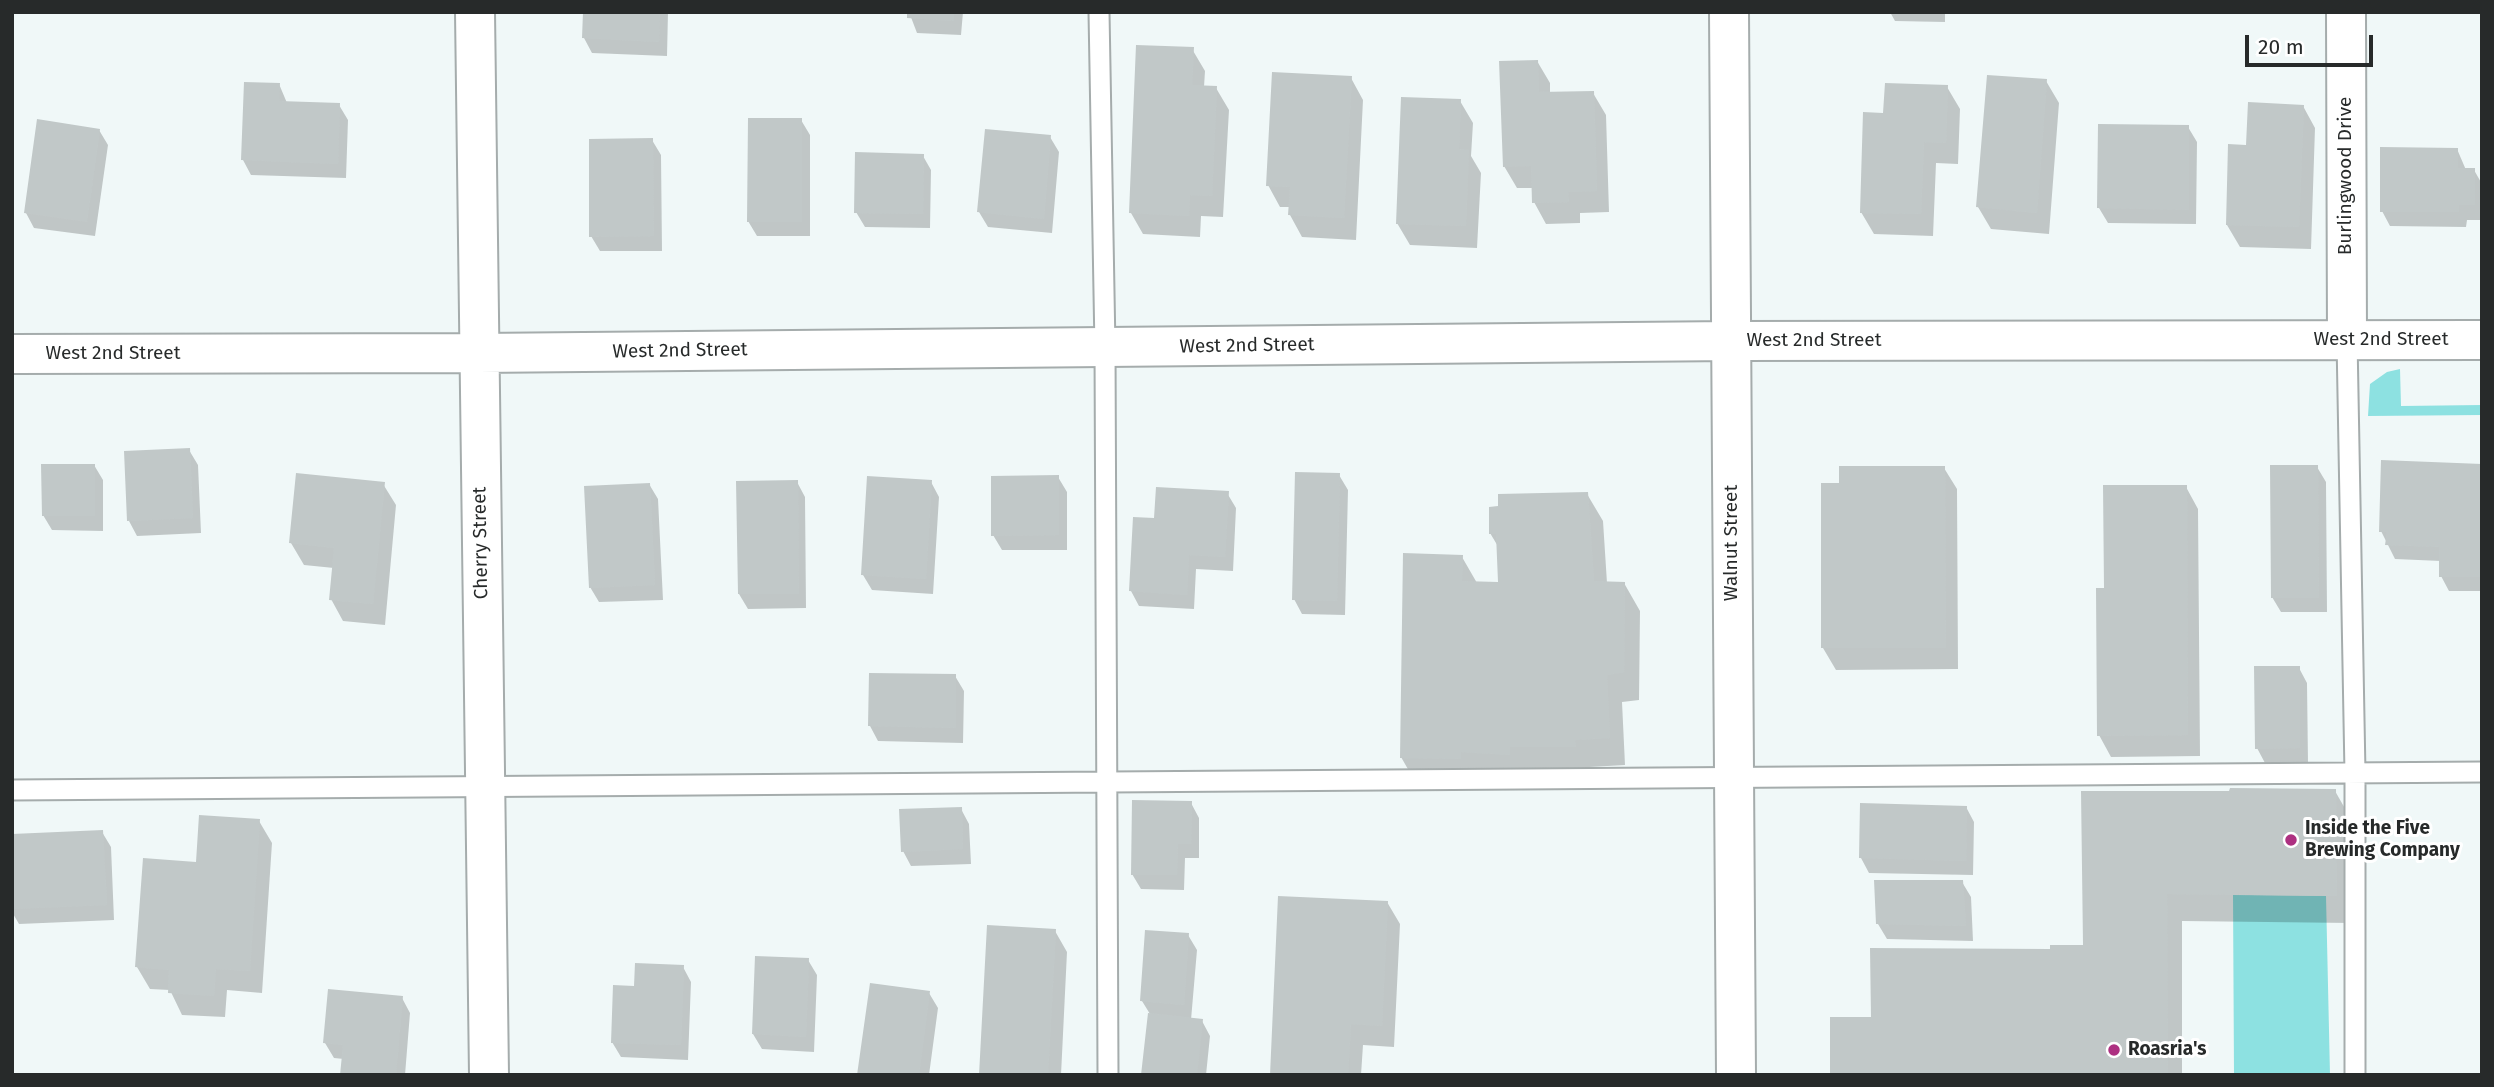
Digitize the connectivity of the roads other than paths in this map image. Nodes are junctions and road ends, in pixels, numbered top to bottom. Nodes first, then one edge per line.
1 (475, 12) edge
2 (1100, 12) edge
3 (1728, 12) edge
4 (2346, 12) edge
5 (2347, 340) junction
6 (2482, 340) edge
7 (1731, 341) junction
8 (1105, 348) junction
9 (479, 353) junction
10 (12, 354) edge
11 (2482, 772) edge
12 (2354, 773) junction
13 (1734, 777) junction
14 (1107, 782) junction
15 (484, 786) junction
16 (12, 790) edge
17 (489, 1075) edge
18 (1108, 1075) edge
19 (1736, 1075) edge
20 (2356, 1075) edge

1 - 9 street, Cherry Street
2 - 8 lane
3 - 7 street, Walnut Street
4 - 5 street, Burlingwood Drive
5 - 6 street, West 2nd Street
5 - 7 street, West 2nd Street
5 - 12 lane
7 - 8 street, West 2nd Street
7 - 13 street, Walnut Street
8 - 9 street, West 2nd Street
8 - 14 lane
9 - 10 street, West 2nd Street
9 - 15 street, Cherry Street
11 - 12 lane
12 - 13 lane
12 - 20 lane
13 - 14 lane
13 - 19 street, Walnut Street
14 - 15 lane
14 - 18 lane
15 - 16 lane
15 - 17 street, Cherry Street

